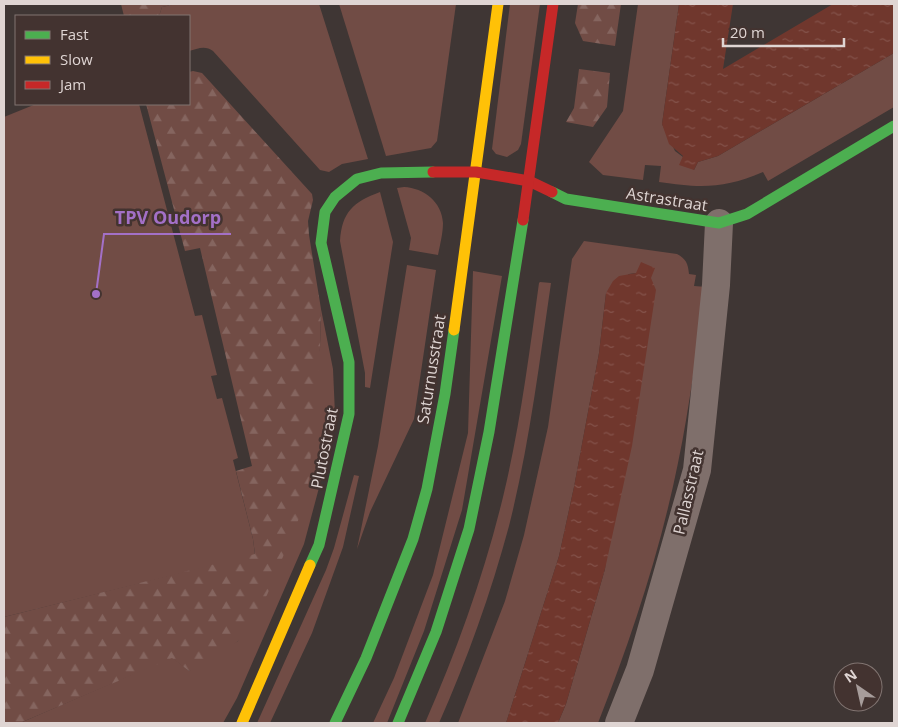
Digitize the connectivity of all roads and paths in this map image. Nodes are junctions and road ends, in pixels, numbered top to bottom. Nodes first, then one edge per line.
1 (498, 4) edge
2 (554, 4) edge
3 (894, 126) edge
4 (476, 172) junction
5 (529, 181) junction
6 (720, 223) junction
7 (242, 723) edge
8 (335, 723) edge
9 (398, 723) edge
10 (619, 723) edge

1 - 4 street, Saturnusstraat
2 - 5 street
3 - 6 street, Astrastraat
4 - 5 street, Astrastraat
4 - 7 street, Plutostraat
4 - 8 street, Saturnusstraat
5 - 6 street, Astrastraat
5 - 9 street
6 - 10 street, Pallasstraat

